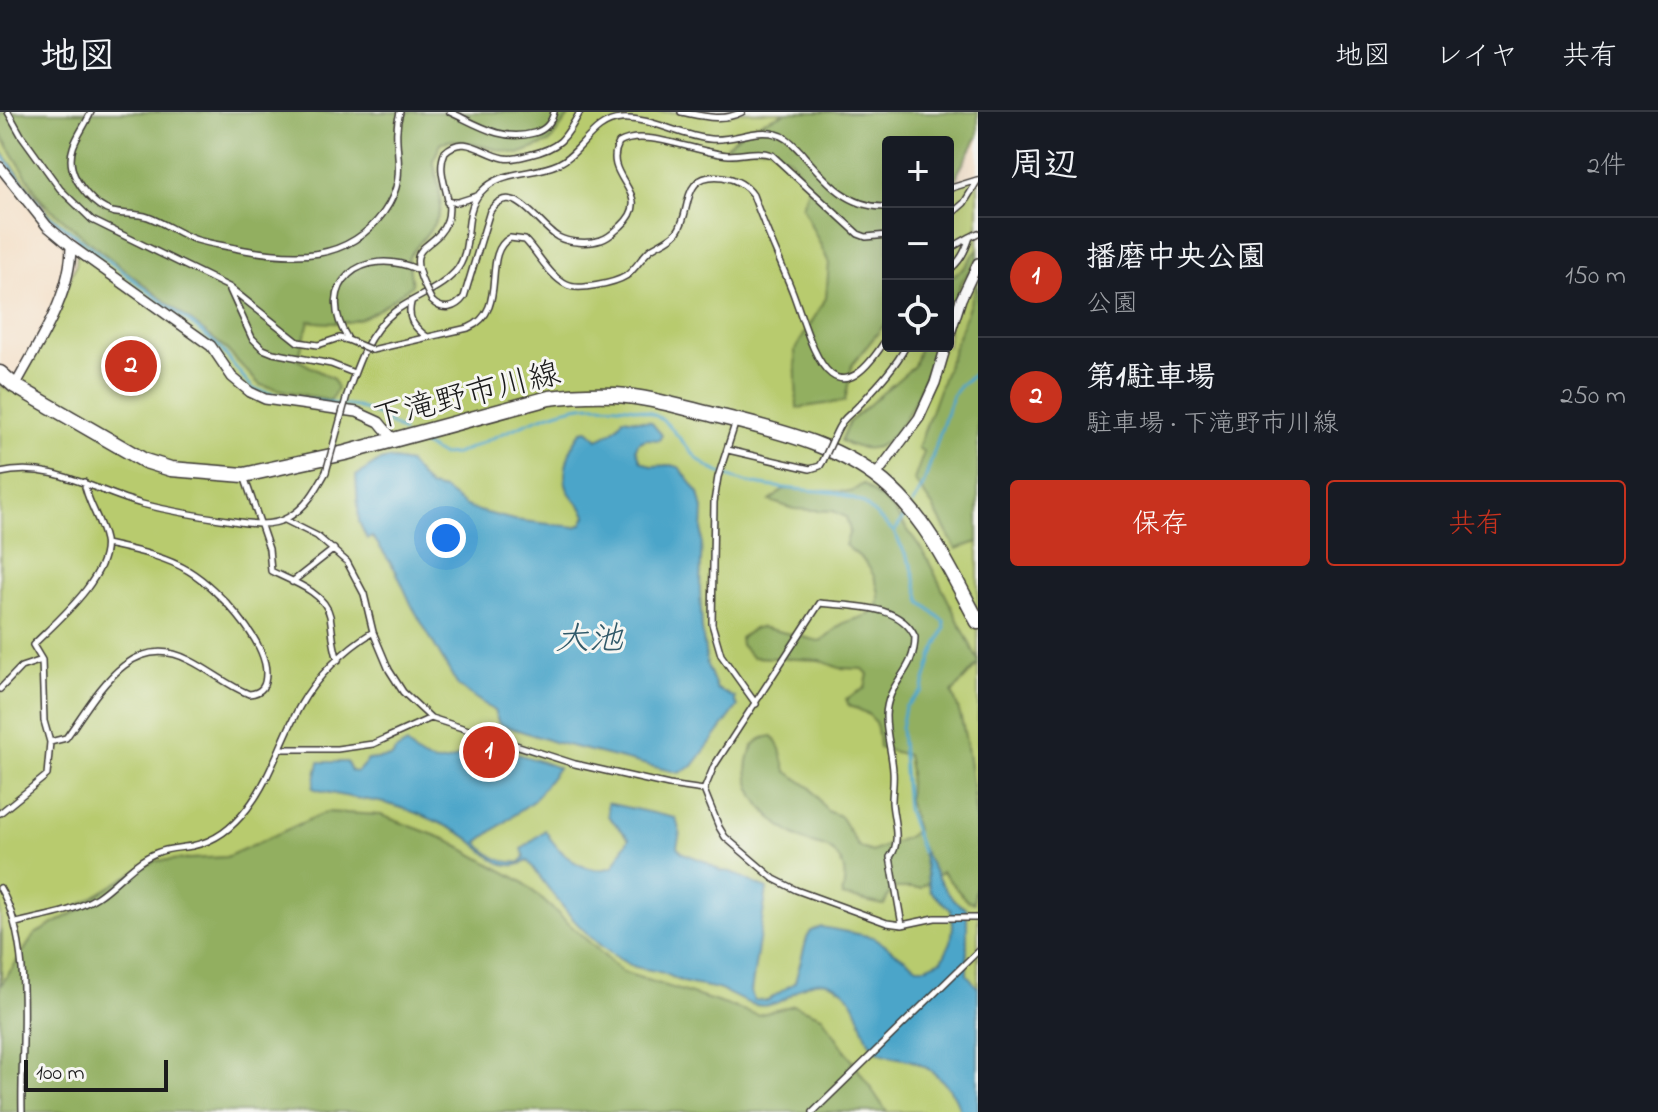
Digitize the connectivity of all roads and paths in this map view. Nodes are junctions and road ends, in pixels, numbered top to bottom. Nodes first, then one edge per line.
1 (8, 112) edge
2 (91, 112) edge
3 (400, 112) edge
4 (450, 112) edge
5 (554, 112) edge
6 (580, 112) edge
7 (681, 112) edge
8 (742, 112) edge
9 (0, 167) edge
10 (978, 180) edge
11 (954, 187) edge
12 (478, 196) junction
13 (447, 202) junction
14 (882, 207) edge
15 (954, 212) edge
16 (978, 233) edge
17 (882, 236) edge
18 (970, 237) junction
19 (71, 246) junction
20 (954, 246) edge
21 (978, 263) edge
22 (954, 266) edge
23 (416, 269) junction
24 (229, 287) junction
25 (411, 302) junction
26 (954, 321) edge
27 (427, 337) junction
28 (348, 340) junction
29 (882, 345) edge
30 (902, 352) edge
31 (944, 352) edge
32 (0, 373) edge
33 (354, 373) junction
34 (15, 386) junction
35 (736, 421) junction
36 (394, 440) junction
37 (728, 450) junction
38 (0, 473) edge
39 (244, 475) junction
40 (876, 475) junction
41 (84, 482) junction
42 (285, 520) junction
43 (262, 524) junction
44 (106, 544) junction
45 (334, 549) junction
46 (292, 582) junction
47 (978, 622) edge
48 (373, 632) junction
49 (42, 660) junction
50 (338, 660) junction
51 (0, 689) edge
52 (756, 704) junction
53 (431, 718) junction
54 (50, 742) junction
55 (281, 749) junction
56 (704, 790) junction
57 (0, 813) edge
58 (0, 888) edge
59 (978, 918) edge
60 (16, 923) junction
61 (902, 925) junction
62 (978, 951) edge
63 (22, 1112) edge
64 (813, 1112) edge

1 - 24 lane
2 - 3 lane
4 - 5 lane
6 - 13 lane
7 - 8 lane
9 - 19 street
10 - 11 lane
10 - 15 lane
12 - 13 lane
12 - 14 lane
12 - 25 lane
13 - 23 lane
16 - 18 lane
17 - 23 lane, bridge
18 - 20 lane
18 - 22 lane
19 - 34 street
19 - 36 street
21 - 26 street
23 - 28 lane
24 - 28 lane
24 - 33 lane
25 - 27 lane
25 - 33 lane
27 - 28 lane, bridge
27 - 29 lane
30 - 37 lane, bridge
31 - 40 street
32 - 34 main road, 下滝野市川線
33 - 42 lane, bridge
34 - 39 main road, 下滝野市川線
35 - 36 main road, 下滝野市川線
35 - 37 lane
35 - 40 main road, 下滝野市川線
36 - 39 main road, 下滝野市川線
37 - 52 lane
38 - 41 lane
39 - 43 lane
40 - 47 main road, 下滝野市川線
41 - 43 lane
41 - 44 lane
42 - 43 lane
42 - 45 lane
43 - 46 lane
44 - 49 lane
44 - 54 lane
45 - 46 lane
45 - 48 lane
46 - 50 lane
48 - 50 lane
48 - 53 lane
49 - 51 lane
49 - 54 lane
50 - 55 lane
52 - 56 lane
52 - 61 lane
53 - 55 lane
53 - 56 lane
54 - 57 lane
55 - 60 lane
56 - 61 lane
58 - 60 lane
59 - 61 lane
60 - 63 lane
62 - 64 lane

